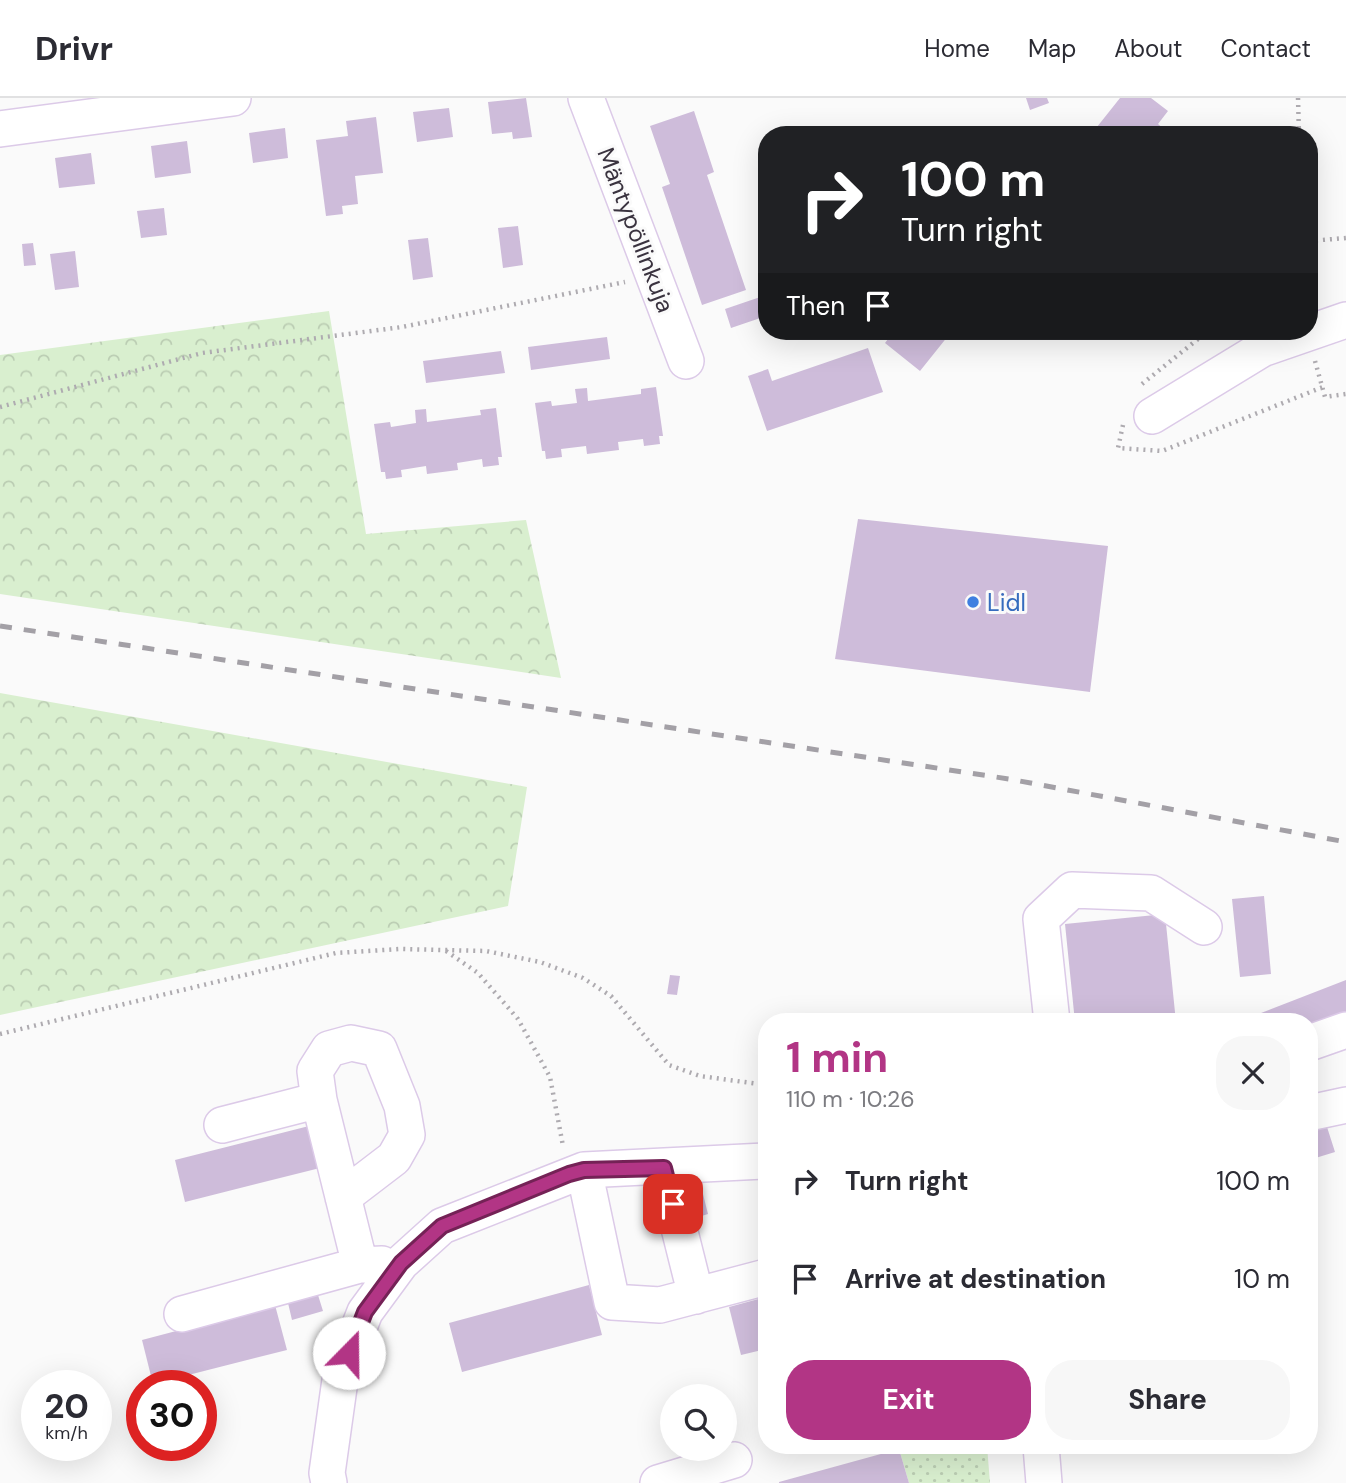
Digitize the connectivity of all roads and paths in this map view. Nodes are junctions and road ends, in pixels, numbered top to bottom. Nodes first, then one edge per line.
1 (233, 98) edge
2 (586, 98) edge
3 (1298, 98) edge
4 (1299, 126) edge
5 (0, 130) edge
6 (1346, 238) edge
7 (1318, 240) edge
8 (653, 276) junction
9 (1346, 320) edge
10 (1318, 330) edge
11 (1288, 340) edge
12 (686, 361) dead end
13 (1323, 387) dead end
14 (1346, 394) edge
15 (1325, 397) dead end
16 (0, 407) edge
17 (1152, 416) dead end
18 (1118, 448) dead end
19 (1204, 927) dead end
20 (445, 950) junction
21 (1051, 1013) edge
22 (1346, 1030) edge
23 (0, 1034) edge
24 (1318, 1040) edge
25 (758, 1084) edge
26 (319, 1100) junction
27 (1346, 1105) edge
28 (1318, 1111) edge
29 (222, 1125) dead end
30 (758, 1162) edge
31 (664, 1168) junction
32 (577, 1172) junction
33 (343, 1197) junction
34 (401, 1263) junction
35 (360, 1265) junction
36 (758, 1279) edge
37 (696, 1296) junction
38 (182, 1314) dead end
39 (1042, 1454) edge
40 (731, 1461) edge
41 (318, 1480) edge
42 (658, 1483) edge
43 (1044, 1483) edge

1 - 5 street
2 - 8 street, Mäntypöllinkuja
3 - 4 path
6 - 7 path
8 - 12 street, Mäntypöllinkuja
8 - 16 path
9 - 10 street
11 - 17 street
13 - 18 path
14 - 15 path
19 - 21 street
20 - 23 path
20 - 25 path
20 - 32 path
22 - 24 street
26 - 29 street
26 - 33 street
26 - 33 street
27 - 28 street
30 - 31 street
31 - 32 street
31 - 37 street
32 - 34 street
32 - 37 street
33 - 35 street
34 - 35 street
34 - 41 street
35 - 38 street
36 - 37 street
39 - 43 street
40 - 42 street

